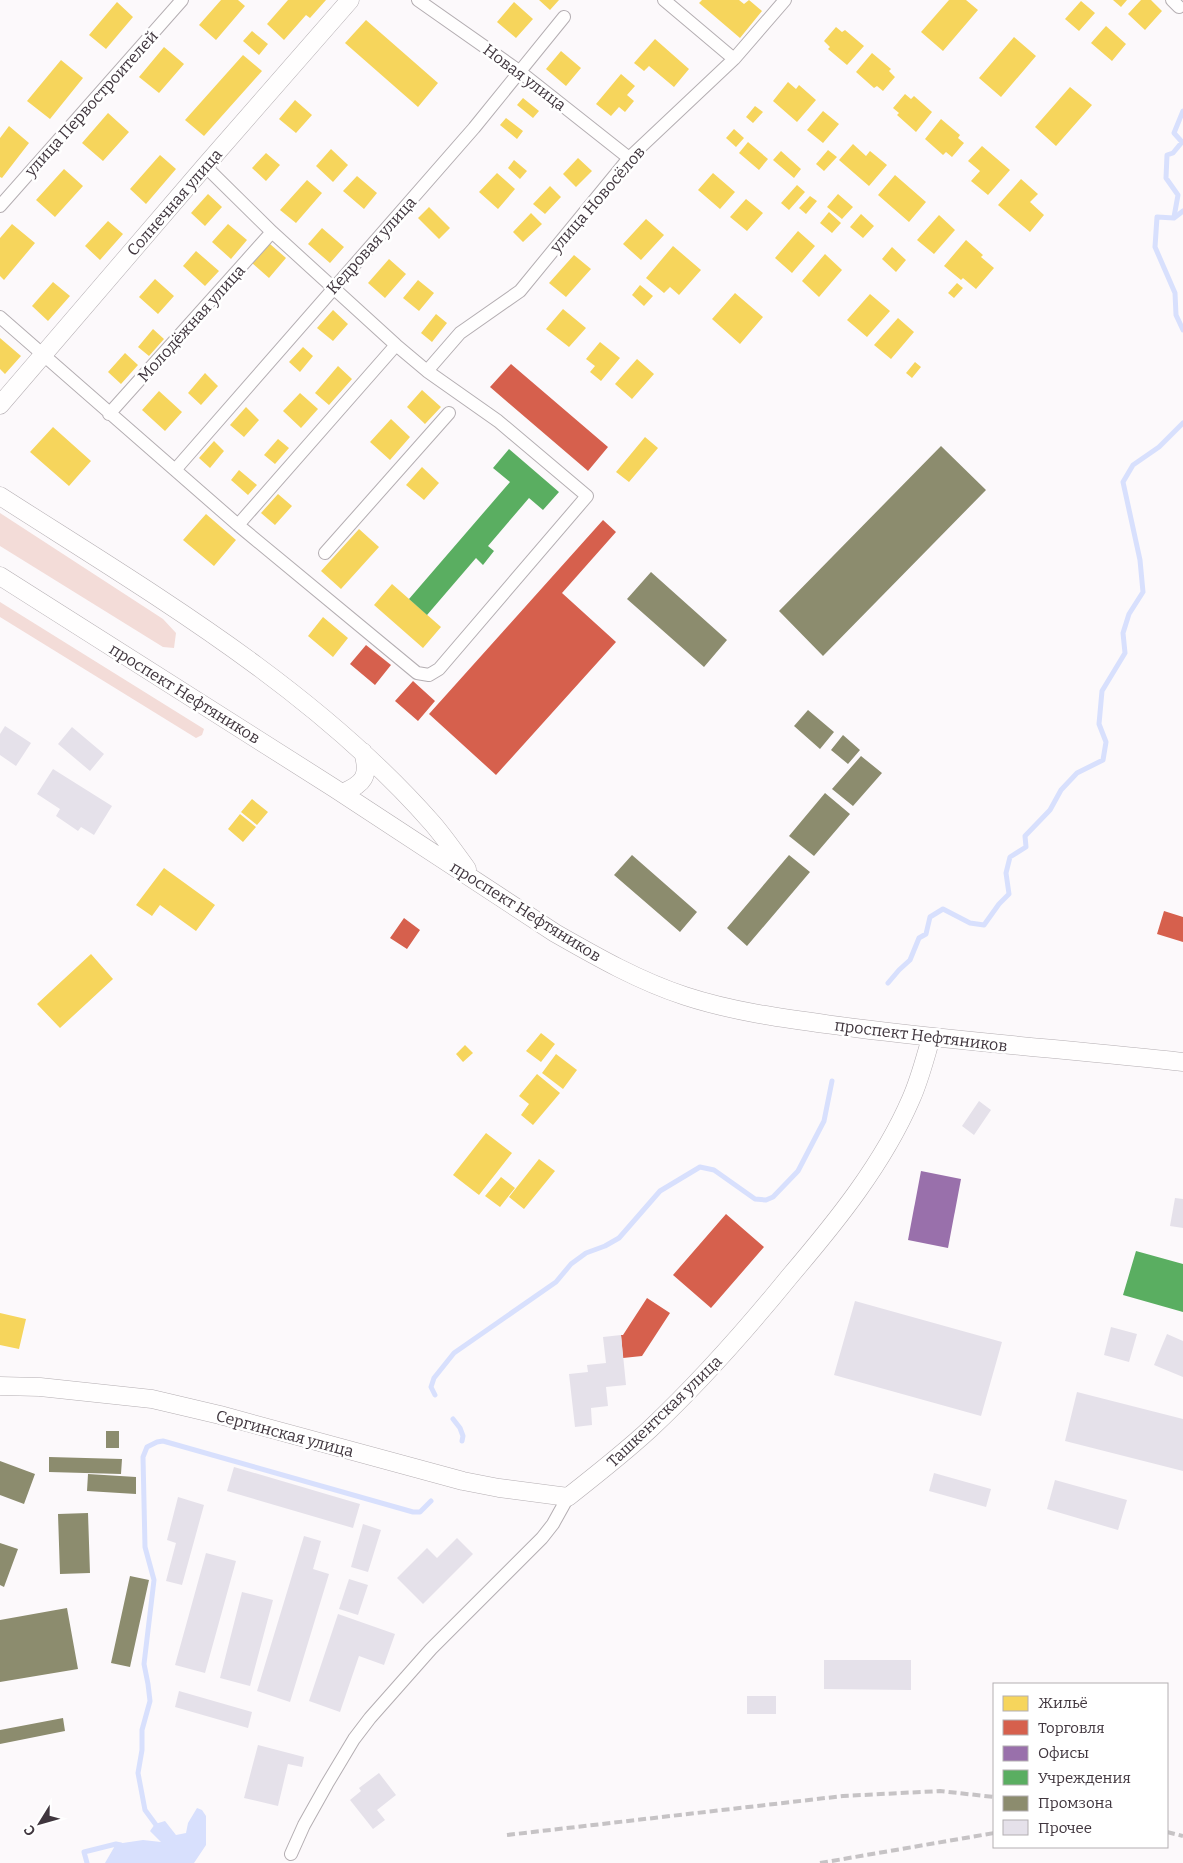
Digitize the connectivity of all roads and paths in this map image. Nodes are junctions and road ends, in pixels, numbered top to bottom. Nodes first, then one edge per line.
1 (182, 0) edge
2 (350, 0) edge
3 (418, 0) edge
4 (664, 0) edge
5 (785, 0) edge
6 (564, 17) dead end
7 (734, 60) junction
8 (519, 71) junction
9 (629, 158) junction
10 (204, 166) junction
11 (0, 206) edge
12 (272, 232) junction
13 (333, 288) junction
14 (0, 317) edge
15 (396, 345) junction
16 (42, 355) junction
17 (427, 371) junction
18 (0, 405) edge
19 (449, 412) dead end
20 (109, 414) junction
21 (175, 470) junction
22 (0, 496) edge
23 (238, 525) junction
24 (325, 553) dead end
25 (0, 576) edge
26 (363, 752) junction
27 (342, 793) junction
28 (473, 878) junction
29 (931, 1038) junction
30 (1183, 1062) edge
31 (0, 1386) edge
32 (568, 1497) junction
33 (291, 1854) dead end

1 - 11 street, улица Первостроителей
2 - 10 main road, Солнечная улица
3 - 8 street, Новая улица
4 - 7 street
5 - 7 street, улица Новосёлов
6 - 8 street, Кедровая улица
7 - 9 street, улица Новосёлов
8 - 9 street, Новая улица
8 - 13 street, Кедровая улица
9 - 17 street, улица Новосёлов
10 - 12 street
10 - 16 main road, Солнечная улица
12 - 13 street
12 - 20 street, Молодёжная улица
13 - 15 street
13 - 21 street, Кедровая улица
14 - 16 street
15 - 17 street
15 - 23 street
16 - 18 main road, Солнечная улица
16 - 20 street
17 - 23 street
19 - 24 street
20 - 21 street
21 - 23 street
22 - 26 main road
25 - 27 main road, проспект Нефтяников
26 - 27 main road
26 - 28 main road
27 - 28 main road, проспект Нефтяников
28 - 29 main road, проспект Нефтяников
29 - 30 main road, проспект Нефтяников
29 - 32 main road, Ташкентская улица
31 - 32 main road, Сергинская улица
32 - 33 street, Ташкентская улица

